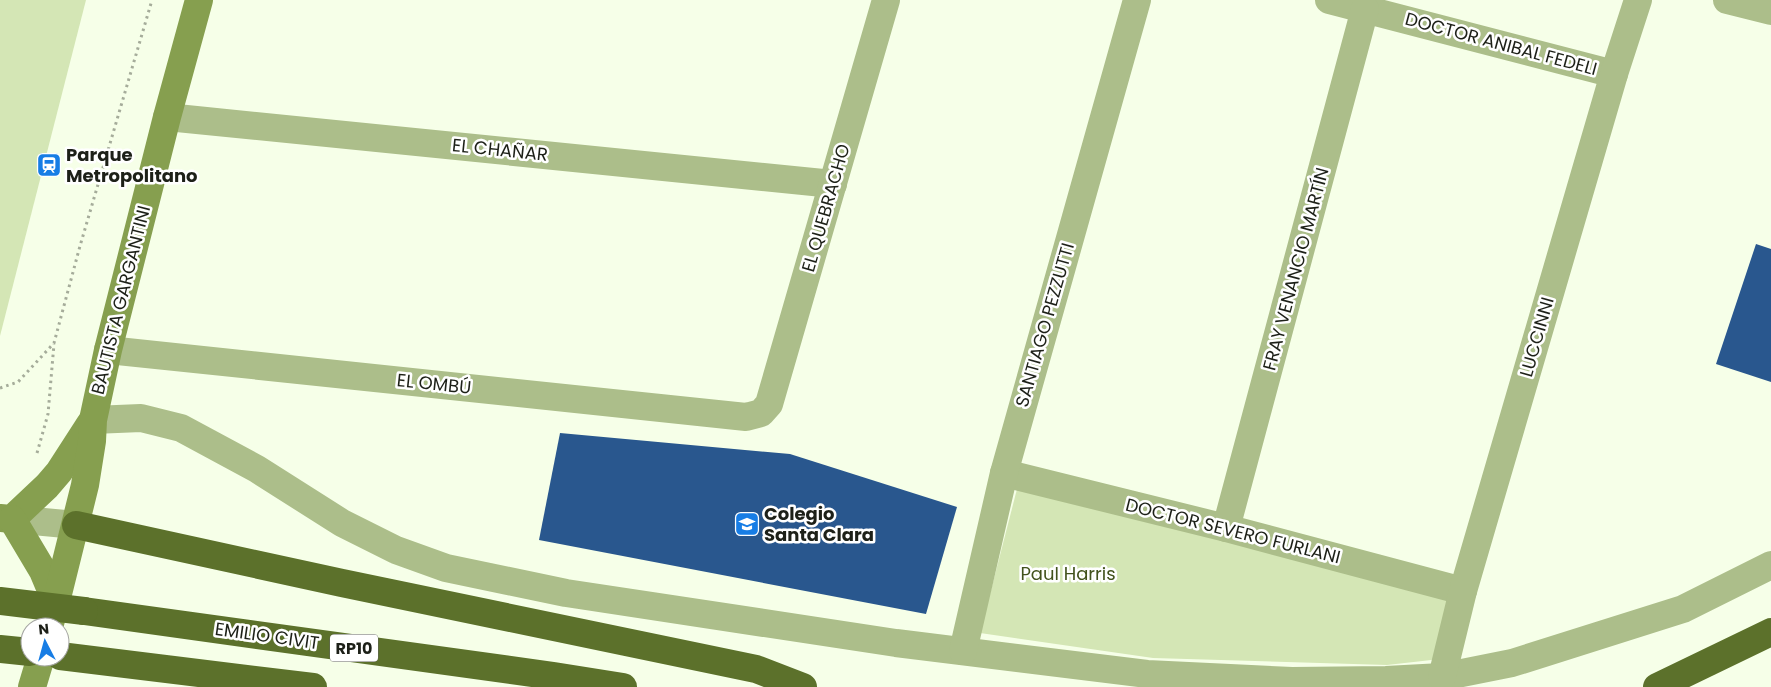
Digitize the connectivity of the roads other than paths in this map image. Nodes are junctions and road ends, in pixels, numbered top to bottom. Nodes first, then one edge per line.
1 (199, 0) edge
2 (886, 0) edge
3 (1137, 0) edge
4 (1329, 0) edge
5 (1638, 0) edge
6 (1727, 0) edge
7 (1365, 9) junction
8 (1771, 11) edge
9 (1614, 74) junction
10 (167, 117) junction
11 (833, 184) junction
12 (108, 350) junction
13 (761, 414) joint
14 (93, 420) junction
15 (1004, 473) junction
16 (6, 519) edge
17 (76, 525) junction
18 (1226, 528) junction
19 (1771, 565) edge
20 (1463, 591) junction
21 (0, 601) edge
22 (53, 615) edge
23 (1771, 632) edge
24 (0, 648) edge
25 (20, 651) edge
26 (963, 651) junction
27 (70, 658) edge
28 (38, 667) edge
29 (1442, 676) junction
30 (32, 687) edge
31 (313, 687) edge
32 (623, 687) edge
33 (803, 687) edge
34 (1657, 687) edge

1 - 10 street, BAUTISTA GARGANTINI
2 - 11 street, EL QUEBRACHO
3 - 15 street, SANTIAGO PEZZUTTI
4 - 7 street, DOCTOR ANIBAL FEDELI
5 - 9 street, LUCCINNI
6 - 8 street
7 - 9 street, DOCTOR ANIBAL FEDELI
7 - 18 street, FRAY VENANCIO MARTÍN
9 - 20 street, LUCCINNI
10 - 11 street, EL CHAÑAR
10 - 12 street, BAUTISTA GARGANTINI
11 - 13 street, EL QUEBRACHO
12 - 13 street, EL OMBÚ
12 - 14 street, BAUTISTA GARGANTINI
14 - 16 street
14 - 17 street, BAUTISTA GARGANTINI
14 - 26 street
15 - 18 street, DOCTOR SEVERO FURLANI
15 - 26 street, SANTIAGO PEZZUTTI
16 - 17 street
16 - 22 street
17 - 22 street, BAUTISTA GARGANTINI
17 - 33 highway
18 - 20 street, DOCTOR SEVERO FURLANI
19 - 29 street
20 - 29 street, LUCCINNI
21 - 32 highway, EMILIO CIVIT / RP10, bridge
23 - 34 highway
24 - 25 highway
26 - 29 street
27 - 31 highway
28 - 30 street

